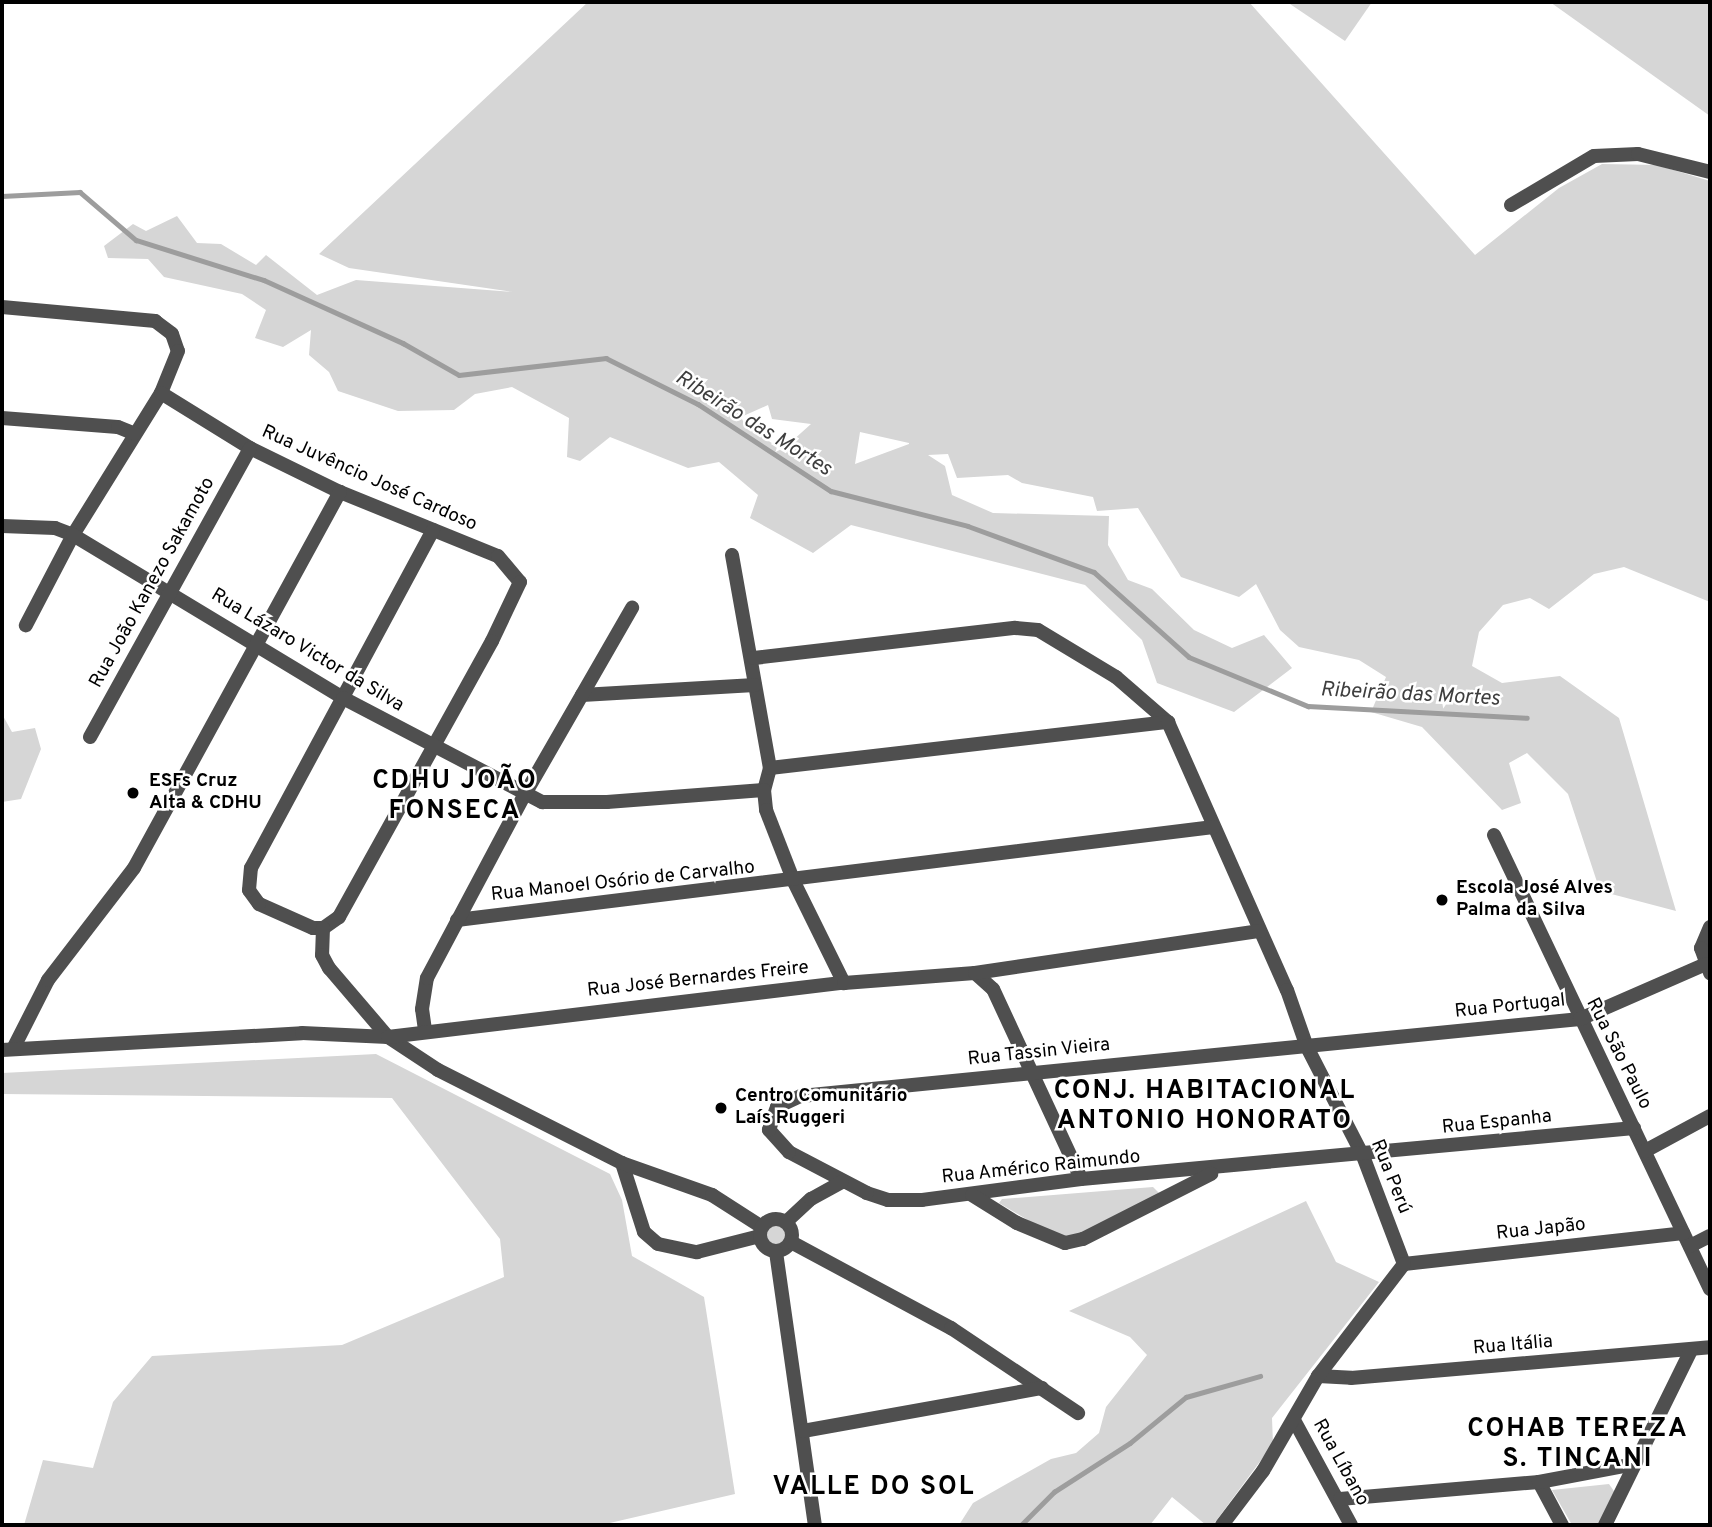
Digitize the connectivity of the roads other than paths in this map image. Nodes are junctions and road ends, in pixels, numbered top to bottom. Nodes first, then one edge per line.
1 (1710, 172) edge
2 (1511, 205) dead end
3 (2, 307) edge
4 (160, 393) junction
5 (2, 418) edge
6 (135, 434) junction
7 (250, 448) junction
8 (340, 492) junction
9 (2, 526) edge
10 (433, 530) junction
11 (73, 535) junction
12 (732, 555) dead end
13 (170, 591) junction
14 (632, 608) dead end
15 (26, 625) dead end
16 (257, 646) junction
17 (754, 658) junction
18 (755, 685) junction
19 (582, 695) junction
20 (343, 698) junction
21 (1168, 722) junction
22 (90, 737) dead end
23 (434, 745) junction
24 (770, 768) junction
25 (764, 790) junction
26 (525, 794) junction
27 (1213, 827) junction
28 (1494, 835) dead end
29 (794, 882) junction
30 (457, 920) junction
31 (327, 926) junction
32 (1709, 927) edge
33 (1260, 931) junction
34 (1708, 969) edge
35 (975, 973) junction
36 (844, 983) junction
37 (1580, 1019) junction
38 (425, 1030) junction
39 (387, 1037) junction
40 (1307, 1047) junction
41 (7, 1049) edge
42 (1032, 1072) junction
43 (777, 1107) joint
44 (1710, 1116) edge
45 (1634, 1128) junction
46 (1645, 1152) junction
47 (1363, 1156) junction
48 (622, 1163) junction
49 (1218, 1170) junction
50 (1081, 1180) junction
51 (842, 1182) junction
52 (972, 1195) junction
53 (786, 1222) junction
54 (761, 1231) junction
55 (1710, 1236) edge
56 (1687, 1240) junction
57 (792, 1242) junction
58 (776, 1252) junction
59 (1404, 1264) junction
60 (1710, 1289) edge
61 (1710, 1347) edge
62 (1691, 1350) junction
63 (1318, 1377) junction
64 (1042, 1388) junction
65 (1077, 1413) dead end
66 (1294, 1420) junction
67 (803, 1430) junction
68 (1635, 1464) junction
69 (1539, 1482) junction
70 (1340, 1499) junction
71 (815, 1525) edge
72 (1222, 1525) edge
73 (1351, 1525) edge
74 (1562, 1525) edge
75 (1605, 1525) edge

1 - 2 street
3 - 4 street
4 - 6 street
4 - 7 street, Rua Juvêncio José Cardoso
5 - 6 street
6 - 11 street
7 - 8 street, Rua Juvêncio José Cardoso
7 - 13 street, Rua João Kanezo Sakamoto
8 - 10 street, Rua Juvêncio José Cardoso
8 - 16 street
9 - 11 street, Rua Lázaro Victor da Silva
10 - 20 street
10 - 23 street, Rua Juvêncio José Cardoso
11 - 13 street, Rua Lázaro Victor da Silva
11 - 15 street
12 - 17 street
13 - 16 street, Rua Lázaro Victor da Silva
13 - 22 street, Rua João Kanezo Sakamoto
14 - 19 street
16 - 20 street, Rua Lázaro Victor da Silva
16 - 41 street
17 - 18 street
17 - 21 street
18 - 19 street
18 - 24 street
19 - 26 street
20 - 23 street, Rua Lázaro Victor da Silva
20 - 31 street
21 - 24 street
21 - 27 street, Rua Perú
23 - 26 street, Rua Lázaro Victor da Silva
23 - 31 street
24 - 25 street
25 - 26 street, Rua Lázaro Victor da Silva
25 - 29 street
26 - 30 street
27 - 29 street, Rua Manoel Osório de Carvalho
27 - 33 street, Rua Perú
28 - 37 street, Rua São Paulo
29 - 30 street, Rua Manoel Osório de Carvalho
29 - 36 street
30 - 38 street
31 - 39 street
32 - 34 street
33 - 35 street, Rua José Bernardes Freire
33 - 40 street, Rua Perú
34 - 37 street, Rua Portugal
35 - 36 street, Rua José Bernardes Freire
35 - 42 street
36 - 38 street, Rua José Bernardes Freire
37 - 40 street, Rua Portugal
37 - 45 street, Rua São Paulo
38 - 39 street, Rua José Bernardes Freire
39 - 41 street, Rua José Bernardes Freire
39 - 48 street
40 - 42 street, Rua Tassin Vieira
40 - 47 street, Rua Perú
42 - 43 street, Rua Tassin Vieira
42 - 50 street
43 - 51 street, Rua Américo Raimundo
44 - 46 street
45 - 46 street, Rua São Paulo
45 - 47 street, Rua Espanha
46 - 56 street, Rua São Paulo
47 - 49 street, Rua Américo Raimundo
47 - 59 street, Rua Perú
48 - 54 street
48 - 54 street
49 - 50 street, Rua Américo Raimundo
49 - 52 street
50 - 52 street, Rua Américo Raimundo
51 - 52 street, Rua Américo Raimundo
51 - 53 street
53 - 54 street
53 - 57 street
54 - 58 street
55 - 56 street, Rua Japão
56 - 59 street, Rua Japão
56 - 60 street, Rua São Paulo
57 - 58 street
57 - 64 street
58 - 67 street
59 - 63 street
61 - 62 street, Rua Itália
62 - 63 street, Rua Itália
62 - 68 street
63 - 66 street
64 - 65 street
64 - 67 street
66 - 70 street, Rua Líbano
66 - 72 street
67 - 71 street
68 - 69 street
68 - 75 street
69 - 70 street
69 - 74 street
70 - 73 street, Rua Líbano

